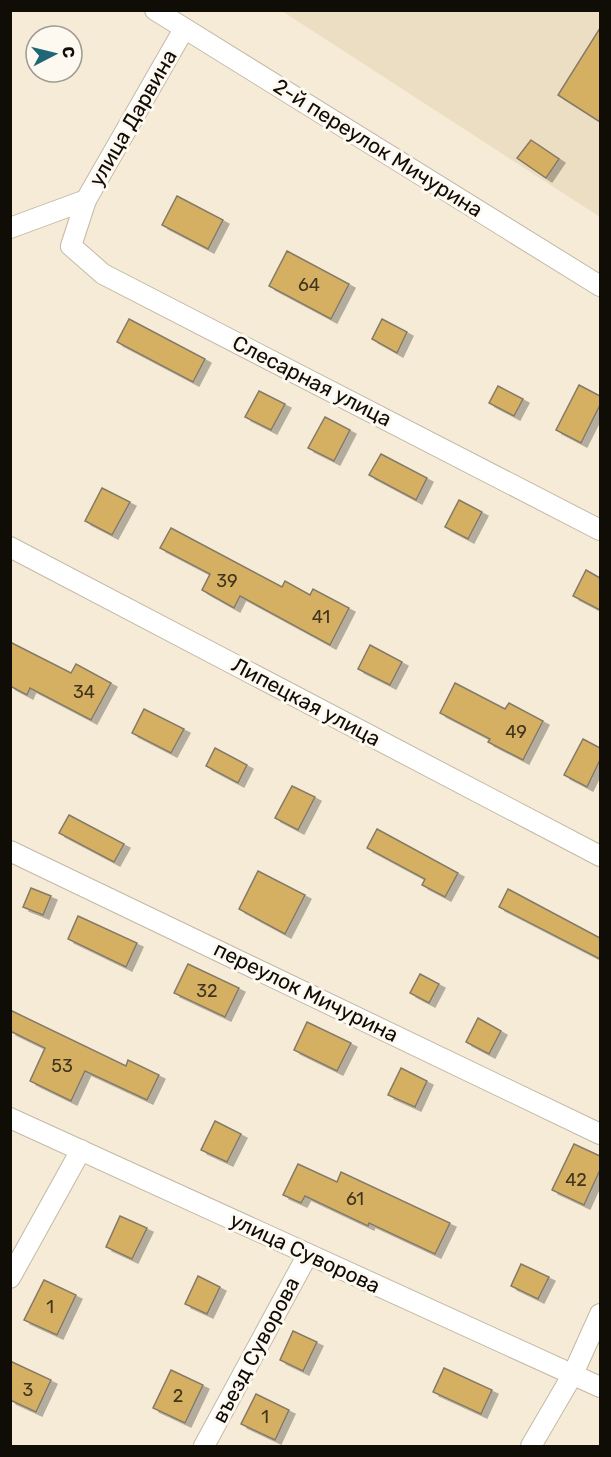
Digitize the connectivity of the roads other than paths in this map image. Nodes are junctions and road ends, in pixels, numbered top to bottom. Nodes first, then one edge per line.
1 (155, 10) edge
2 (184, 29) junction
3 (86, 200) junction
4 (10, 228) edge
5 (600, 286) edge
6 (600, 530) edge
7 (10, 547) edge
8 (10, 851) edge
9 (600, 856) edge
10 (10, 1118) edge
11 (600, 1134) edge
12 (81, 1150) junction
13 (308, 1254) junction
14 (10, 1278) edge
15 (600, 1314) edge
16 (573, 1374) junction
17 (600, 1387) edge
18 (204, 1446) edge
19 (531, 1446) edge

1 - 2 street, 2-й переулок Мичурина
2 - 3 street, улица Дарвина
2 - 5 street, 2-й переулок Мичурина
3 - 4 street, улица Дарвина
3 - 6 street, Слесарная улица
7 - 9 street, Липецкая улица
8 - 11 street, переулок Мичурина
10 - 12 street, улица Суворова
12 - 13 street, улица Суворова
12 - 14 street
13 - 16 street, улица Суворова
13 - 18 street, въезд Суворова
15 - 16 street
16 - 17 street, улица Суворова
16 - 19 street

